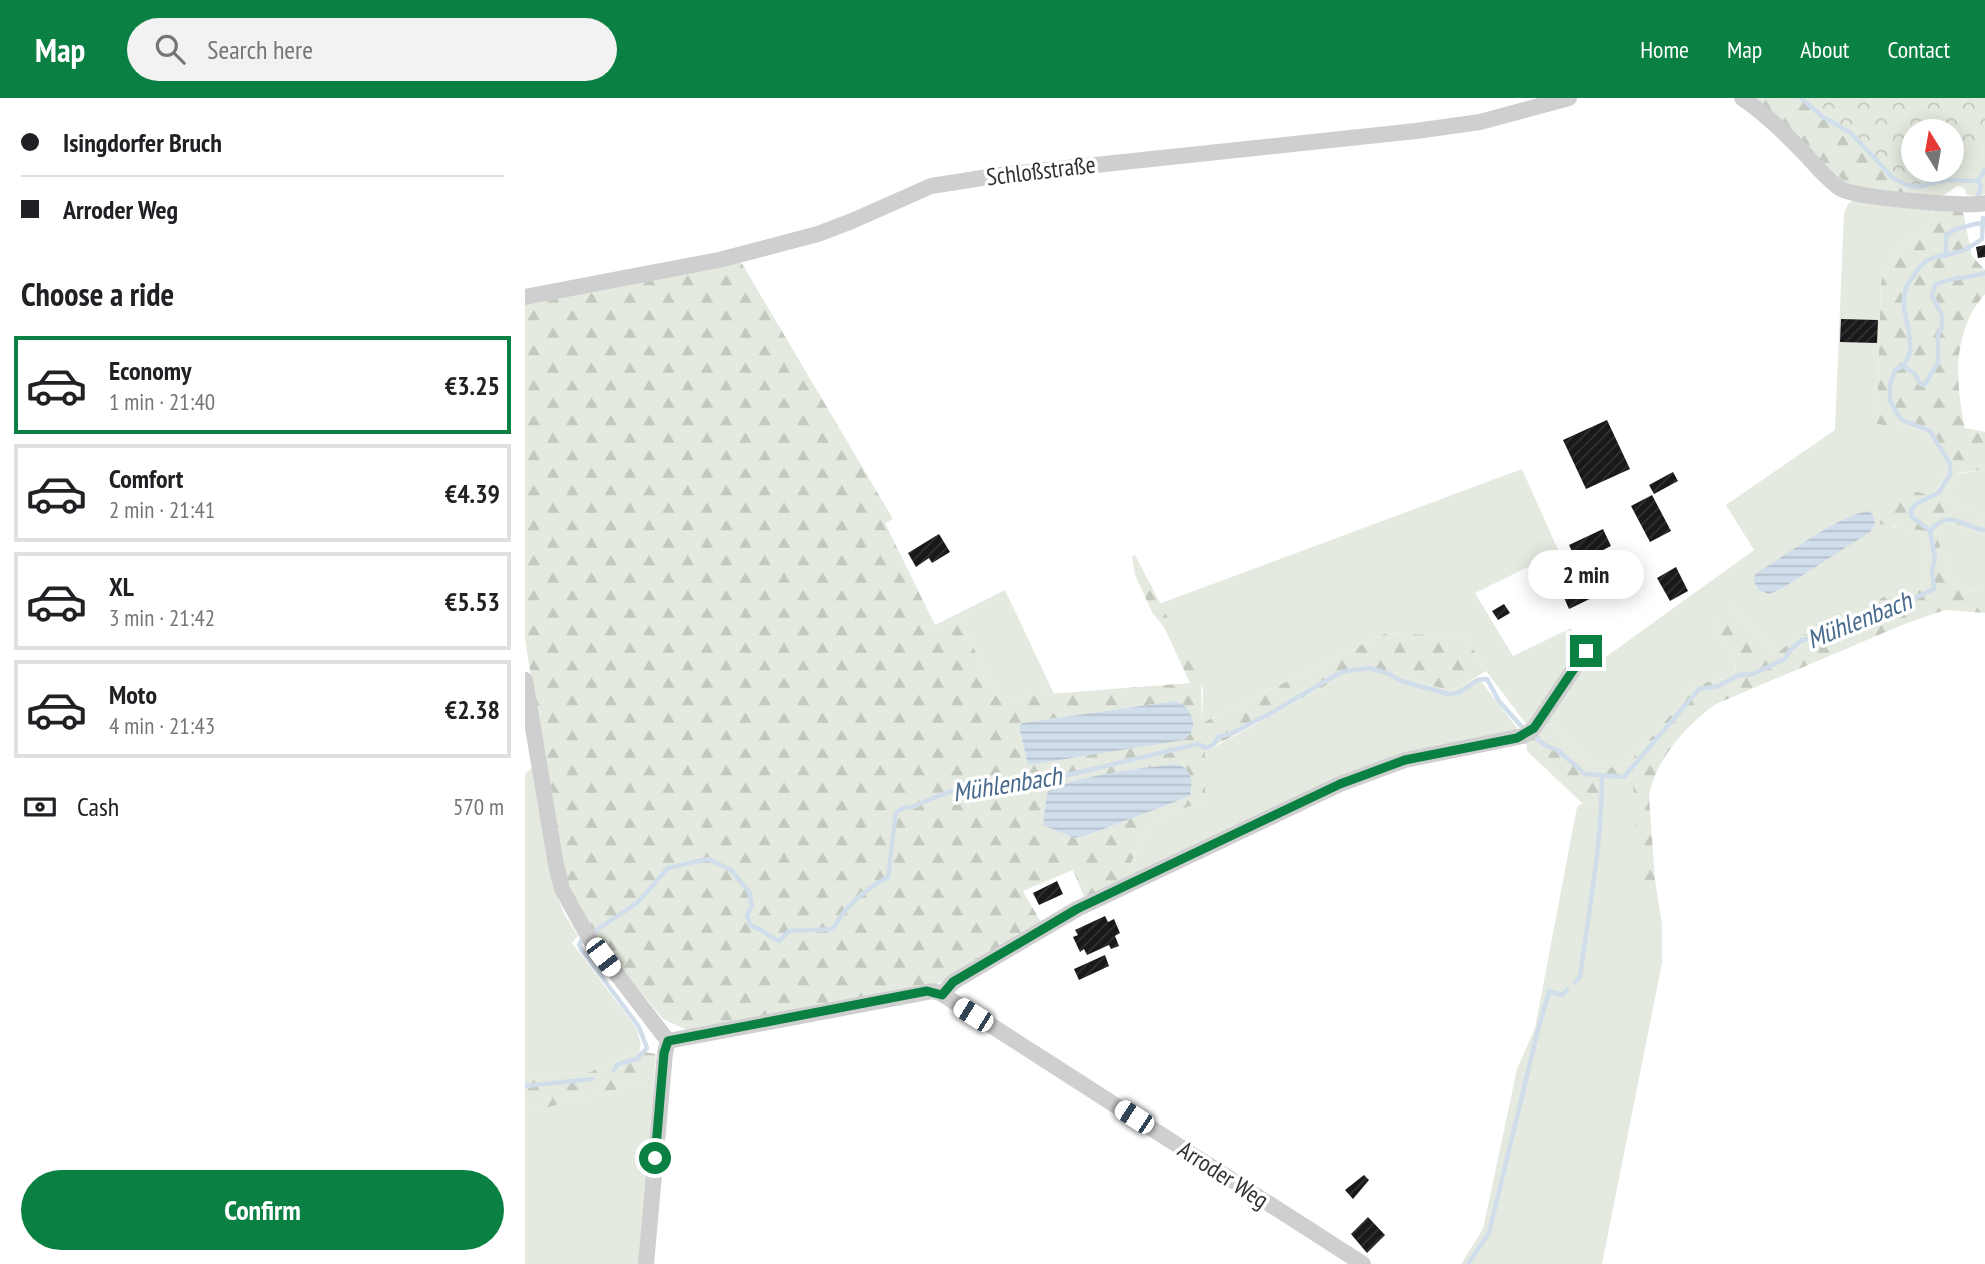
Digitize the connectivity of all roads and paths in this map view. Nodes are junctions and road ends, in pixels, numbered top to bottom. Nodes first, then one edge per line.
1 (1569, 98) edge
2 (1742, 98) edge
3 (1985, 203) edge
4 (525, 297) edge
5 (1586, 651) dead end
6 (525, 680) edge
7 (942, 995) junction
8 (668, 1041) junction
9 (646, 1264) edge
10 (1363, 1264) edge

1 - 4 street, Schloßstraße
2 - 3 street
5 - 7 street
6 - 8 street
7 - 8 street
7 - 10 street, Arroder Weg
8 - 9 street

